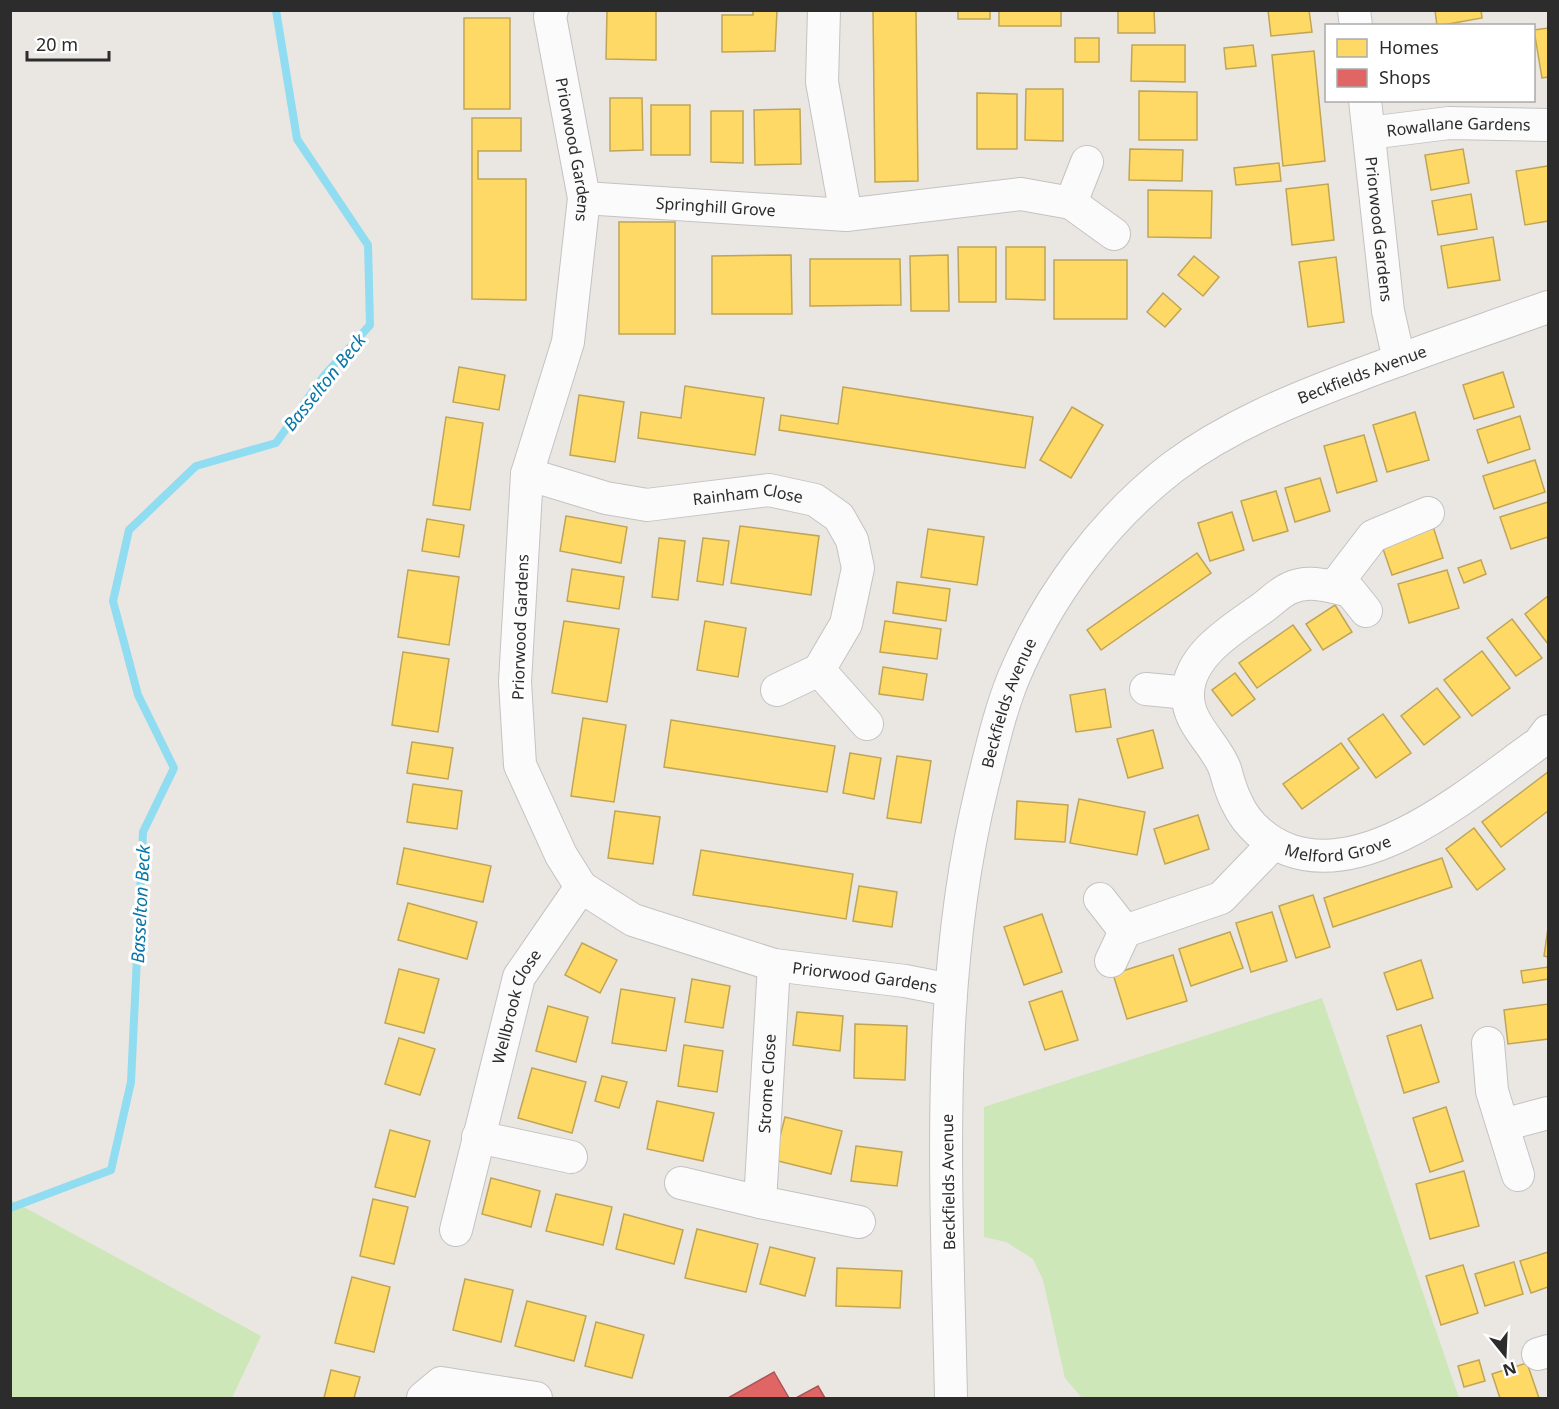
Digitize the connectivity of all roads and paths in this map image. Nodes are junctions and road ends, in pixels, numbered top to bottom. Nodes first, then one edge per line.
1 (552, 10) edge
2 (824, 10) edge
3 (1365, 102) edge
4 (1548, 125) edge
5 (1369, 133) junction
6 (1087, 162) dead end
7 (584, 198) junction
8 (1071, 203) junction
9 (846, 215) junction
10 (1114, 234) dead end
11 (1548, 307) edge
12 (1399, 360) junction
13 (527, 474) junction
14 (1428, 513) dead end
15 (1334, 586) junction
16 (1366, 611) dead end
17 (819, 670) junction
18 (1146, 689) dead end
19 (777, 690) dead end
20 (1188, 693) junction
21 (867, 723) dead end
22 (1548, 731) edge
23 (1273, 844) junction
24 (581, 887) junction
25 (1100, 899) dead end
26 (1125, 931) junction
27 (1111, 961) dead end
28 (774, 965) junction
29 (951, 990) junction
30 (1488, 1043) dead end
31 (1548, 1113) edge
32 (1503, 1125) junction
33 (478, 1137) junction
34 (571, 1157) dead end
35 (1518, 1175) dead end
36 (681, 1183) dead end
37 (760, 1202) junction
38 (859, 1222) dead end
39 (456, 1230) dead end
40 (504, 1396) edge
41 (423, 1398) edge
42 (536, 1398) edge
43 (951, 1398) edge

1 - 7 street, Priorwood Gardens
2 - 9 street
3 - 5 street, Priorwood Gardens
4 - 5 street, Rowallane Gardens
5 - 12 street, Priorwood Gardens
6 - 8 street
7 - 9 street, Springhill Grove
7 - 13 street, Priorwood Gardens
8 - 9 street, Springhill Grove
8 - 10 street, Springhill Grove
11 - 12 street, Beckfields Avenue
12 - 29 street, Beckfields Avenue
13 - 17 street, Rainham Close
13 - 24 street, Priorwood Gardens
14 - 15 street
15 - 16 street
15 - 20 street
17 - 19 street
17 - 21 street
18 - 20 street
20 - 23 street, Melford Grove
22 - 23 street, Melford Grove
23 - 26 street
24 - 28 street, Priorwood Gardens
24 - 33 street, Wellbrook Close
25 - 26 street
26 - 27 street
28 - 29 street, Priorwood Gardens
28 - 37 street, Strome Close
29 - 43 street, Beckfields Avenue
30 - 32 street
31 - 32 street
32 - 35 street
33 - 34 street
33 - 39 street, Wellbrook Close
36 - 37 street
37 - 38 street
40 - 41 street
40 - 42 street

